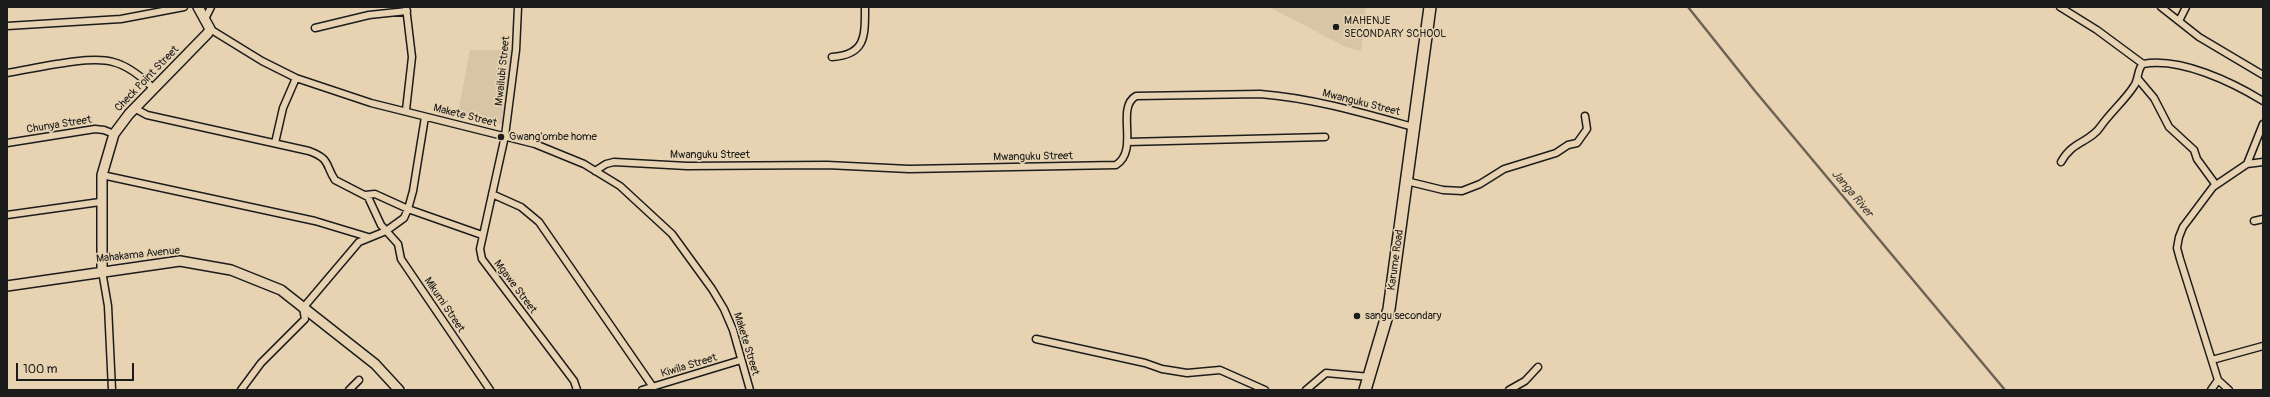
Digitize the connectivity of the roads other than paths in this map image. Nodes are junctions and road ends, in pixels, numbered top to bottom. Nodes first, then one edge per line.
1 (184, 7) edge
2 (198, 7) edge
3 (211, 7) edge
4 (518, 7) edge
5 (865, 7) edge
6 (1430, 7) edge
7 (2060, 7) edge
8 (2161, 7) edge
9 (2186, 7) edge
10 (407, 9) edge
11 (205, 19) junction
12 (2179, 21) junction
13 (7, 26) edge
14 (315, 28) dead end
15 (210, 29) junction
16 (832, 58) dead end
17 (2143, 64) junction
18 (7, 73) edge
19 (2263, 75) edge
20 (296, 78) junction
21 (2138, 79) junction
22 (154, 89) junction
23 (2263, 101) edge
24 (134, 108) junction
25 (406, 110) junction
26 (1585, 116) dead end
27 (425, 117) junction
28 (2263, 124) edge
29 (1413, 127) junction
30 (114, 134) junction
31 (505, 136) junction
32 (1324, 137) dead end
33 (1127, 142) junction
34 (7, 143) edge
35 (275, 144) junction
36 (2061, 162) dead end
37 (2263, 162) edge
38 (2247, 164) junction
39 (596, 171) junction
40 (102, 175) junction
41 (1406, 181) junction
42 (2216, 185) junction
43 (492, 194) junction
44 (365, 195) junction
45 (100, 202) junction
46 (408, 209) junction
47 (7, 215) edge
48 (2263, 219) edge
49 (2254, 221) dead end
50 (386, 231) junction
51 (482, 235) junction
52 (368, 237) junction
53 (102, 271) junction
54 (7, 286) edge
55 (303, 308) junction
56 (1036, 339) dead end
57 (2263, 346) edge
58 (741, 360) junction
59 (2212, 360) junction
60 (1538, 368) dead end
61 (1370, 377) junction
62 (359, 380) dead end
63 (2218, 380) junction
64 (653, 387) junction
65 (112, 390) edge
66 (241, 390) edge
67 (349, 390) edge
68 (399, 390) edge
69 (490, 390) edge
70 (577, 390) edge
71 (642, 390) edge
72 (750, 390) edge
73 (1265, 390) edge
74 (1306, 390) edge
75 (1365, 390) edge
76 (1509, 390) edge
77 (2211, 390) edge
78 (2229, 390) edge

1 - 13 street
2 - 11 street
3 - 11 street
4 - 31 street, Mwailubi Street
5 - 16 street
6 - 29 highway, Karume Road
7 - 17 street
8 - 12 street
9 - 12 street
10 - 14 street
10 - 25 street
11 - 15 street
12 - 19 street
15 - 20 street, Makete Street
15 - 22 street, Check Point Street
17 - 21 street
17 - 23 street
18 - 22 street
20 - 25 street, Makete Street
20 - 35 street
21 - 36 street
21 - 42 street
22 - 24 street, Check Point Street
24 - 30 street, Check Point Street
24 - 35 street
25 - 27 street, Makete Street
26 - 41 street
27 - 31 street, Makete Street
27 - 46 street
28 - 38 street
29 - 33 street, Mwanguku Street
29 - 41 highway, Karume Road
30 - 34 street, Chunya Street
30 - 40 street, Check Point Street
31 - 39 street, Makete Street
31 - 43 street, Mgawe Street
32 - 33 street
33 - 39 street, Mwanguku Street
35 - 44 street
37 - 38 street
38 - 42 street
39 - 58 street, Makete Street
40 - 45 street, Check Point Street
40 - 52 street
41 - 61 highway, Karume Road
42 - 59 street
43 - 51 street, Mgawe Street
43 - 64 street
44 - 46 street
44 - 50 street, Mikumi Street
45 - 47 street
45 - 53 street, Check Point Street
46 - 50 street
46 - 51 street
48 - 49 street
50 - 52 street
50 - 69 street, Mikumi Street
51 - 70 street, Mgawe Street
52 - 55 street
53 - 54 street, Mahakama Avenue
53 - 55 street, Mahakama Avenue
53 - 65 street
55 - 66 street
55 - 68 street, Mahakama Avenue
56 - 73 street
57 - 59 street
58 - 64 street, Kiwila Street
58 - 72 street, Makete Street
59 - 63 street
60 - 76 street
61 - 74 street
61 - 75 highway, Karume Road
62 - 67 street
63 - 77 street
63 - 78 street
64 - 71 street, Kiwila Street

